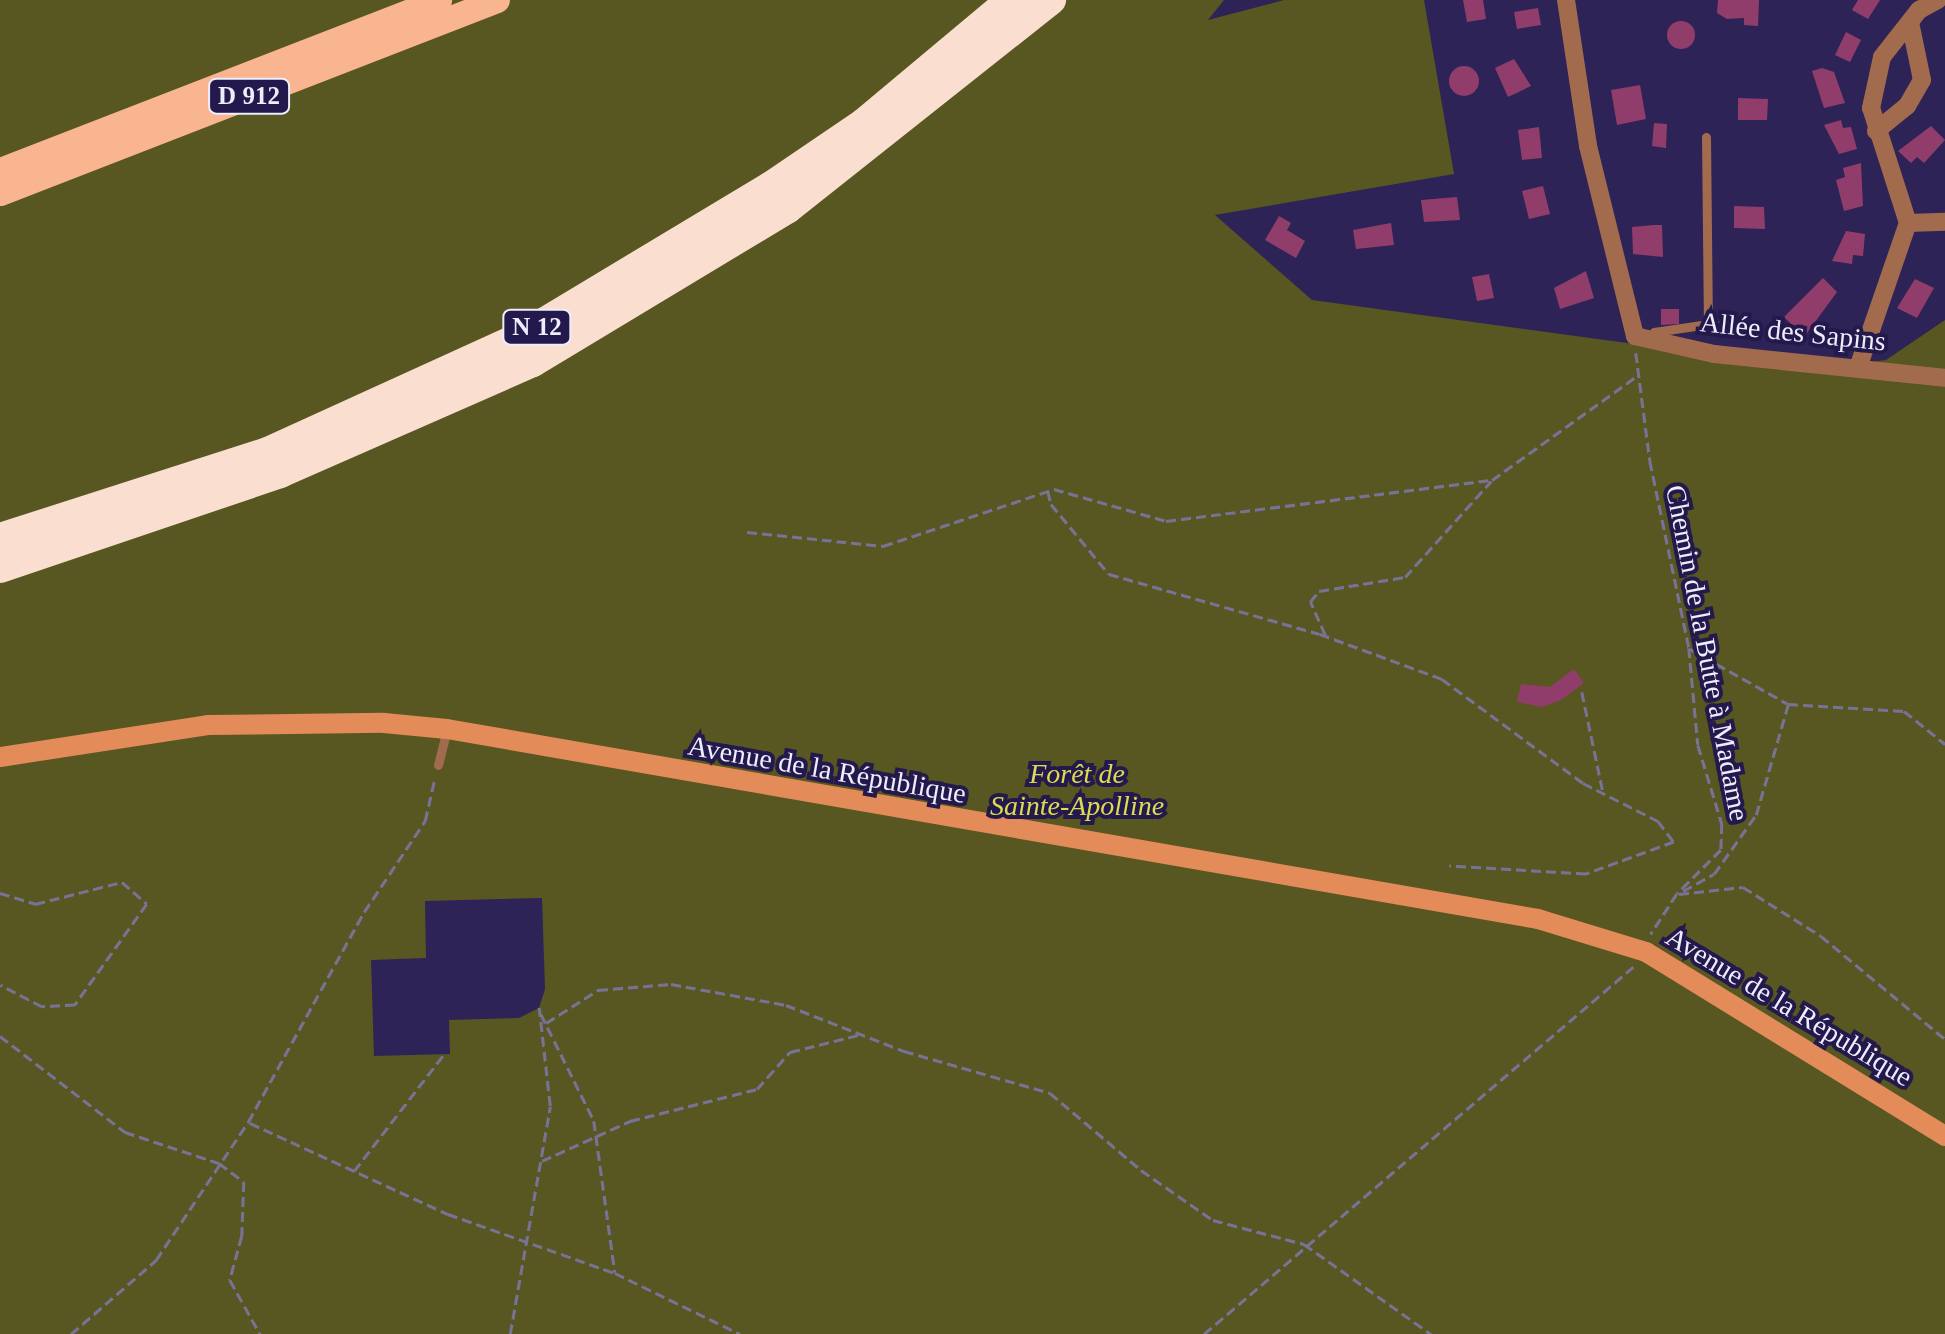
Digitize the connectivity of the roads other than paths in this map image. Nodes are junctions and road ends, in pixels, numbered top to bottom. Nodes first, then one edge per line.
1 (439, 0) edge
2 (497, 0) edge
3 (1012, 0) edge
4 (1051, 0) edge
5 (1566, 0) edge
6 (1938, 0) edge
7 (1910, 22) junction
8 (1876, 131) junction
9 (1706, 137) dead end
10 (0, 170) edge
11 (0, 193) edge
12 (1945, 222) edge
13 (1908, 223) junction
14 (1708, 324) junction
15 (1743, 328) dead end
16 (1644, 338) junction
17 (1860, 365) junction
18 (1945, 378) edge
19 (0, 538) edge
20 (0, 568) edge
21 (447, 729) junction
22 (0, 757) edge
23 (438, 765) road end
24 (1945, 1136) edge

1 - 10 main road, D 912
2 - 11 main road, D 912
3 - 19 highway, N 12
4 - 20 highway, N 12
5 - 16 street
6 - 7 street
7 - 8 street
7 - 8 street
8 - 13 street
9 - 14 lane
12 - 13 street
13 - 17 street
14 - 15 lane
14 - 16 lane
16 - 17 street, Allée des Sapins
17 - 18 street, Allée des Sapins
21 - 22 main road, Avenue de la République
21 - 23 lane
21 - 24 main road, Avenue de la République

